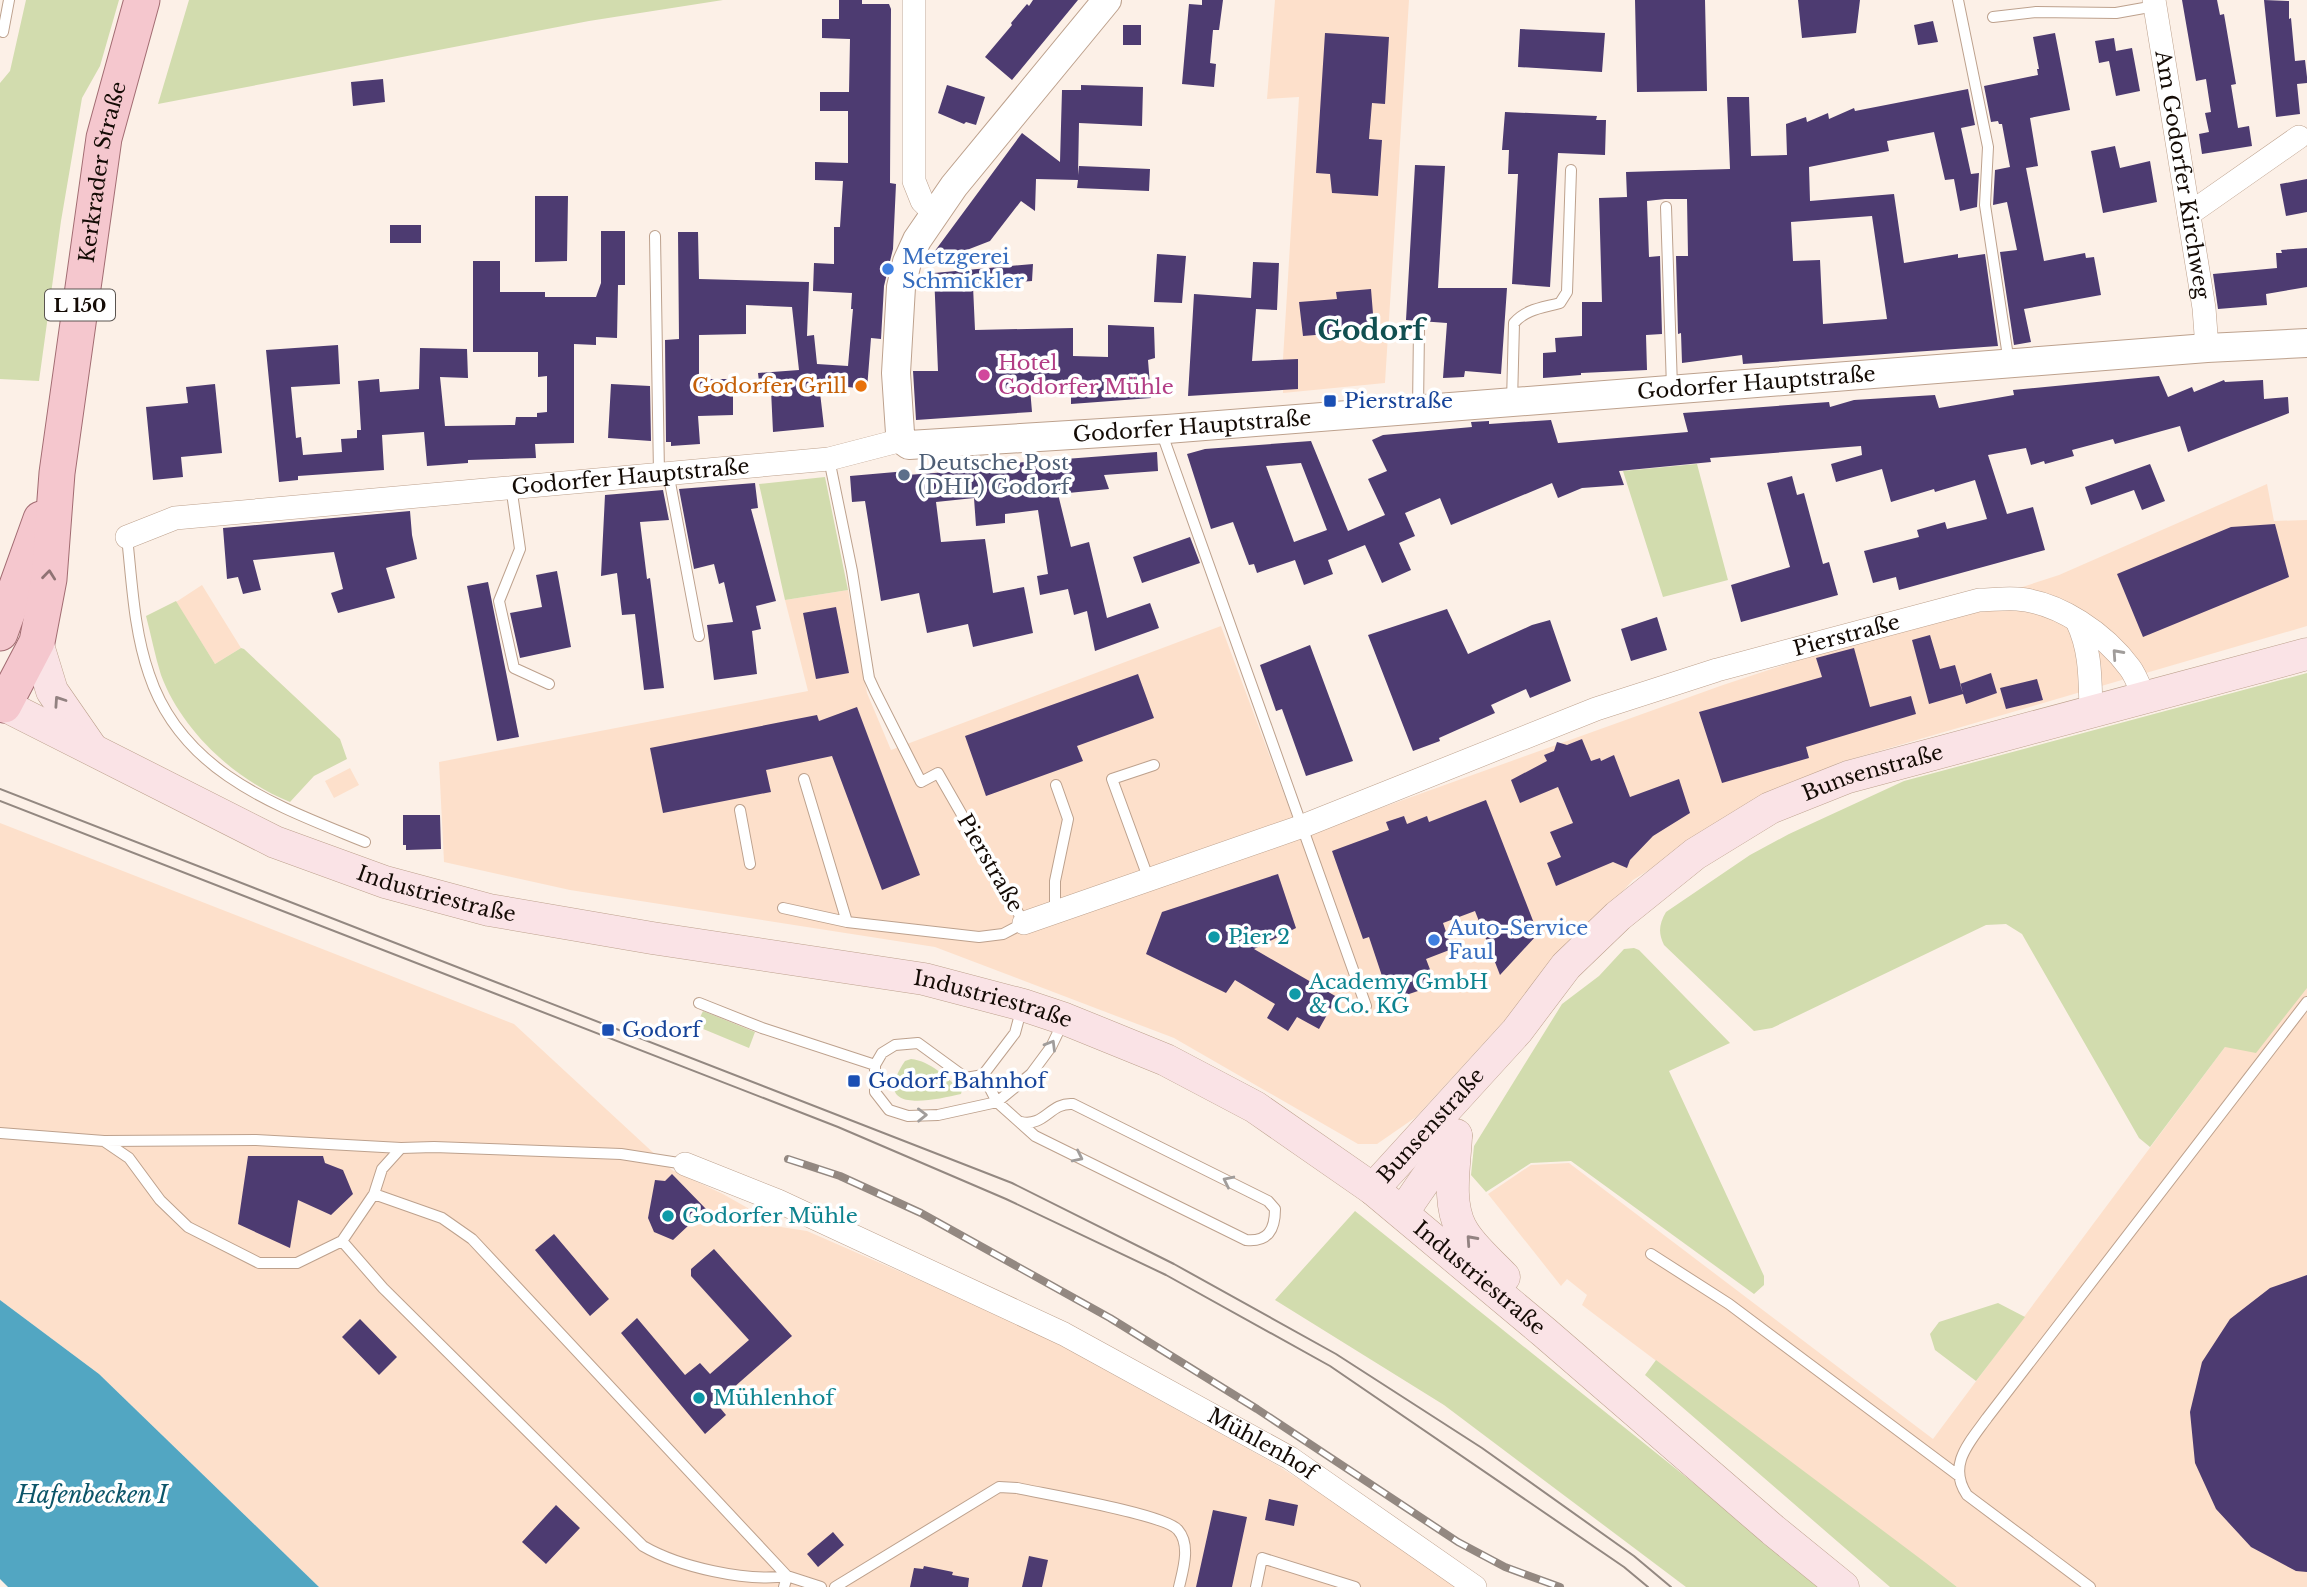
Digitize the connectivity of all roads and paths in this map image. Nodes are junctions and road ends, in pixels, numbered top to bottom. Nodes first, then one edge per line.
1 (9, 0) edge
2 (142, 0) edge
3 (914, 0) edge
4 (1107, 0) edge
5 (1958, 0) edge
6 (2154, 3) edge
7 (1993, 16) dead end
8 (3, 32) dead end
9 (2299, 137) dead end
10 (1571, 170) dead end
11 (1666, 207) dead end
12 (934, 213) junction
13 (2189, 214) junction
14 (655, 236) dead end
15 (1419, 328) dead end
16 (2307, 344) edge
17 (2207, 348) junction
18 (2009, 365) junction
19 (1672, 390) junction
20 (1512, 402) junction
21 (1419, 409) junction
22 (1161, 430) junction
23 (902, 440) junction
24 (829, 459) junction
25 (664, 472) junction
26 (57, 473) junction
27 (511, 486) junction
28 (127, 537) joint
29 (2077, 621) junction
30 (0, 633) edge
31 (699, 636) dead end
32 (37, 642) junction
33 (2307, 654) edge
34 (550, 684) dead end
35 (2144, 697) junction
36 (2, 704) edge
37 (2091, 710) junction
38 (94, 753) junction
39 (1154, 765) dead end
40 (804, 779) dead end
41 (1056, 785) dead end
42 (740, 810) dead end
43 (1303, 826) junction
44 (365, 842) dead end
45 (750, 864) dead end
46 (1149, 880) junction
47 (783, 908) dead end
48 (1055, 913) junction
49 (847, 922) junction
50 (1024, 923) junction
51 (2307, 1002) edge
52 (699, 1003) dead end
53 (1023, 1005) junction
54 (1366, 1006) dead end
55 (1065, 1019) junction
56 (1517, 1031) junction
57 (875, 1065) junction
58 (983, 1075) junction
59 (997, 1102) junction
60 (1021, 1122) junction
61 (0, 1133) edge
62 (1456, 1136) junction
63 (104, 1141) junction
64 (401, 1148) junction
65 (685, 1164) joint
66 (1373, 1189) junction
67 (374, 1194) junction
68 (1402, 1212) junction
69 (342, 1241) junction
70 (1651, 1254) dead end
71 (1544, 1332) junction
72 (1959, 1476) junction
73 (785, 1582) edge
74 (821, 1587) edge
75 (835, 1587) edge
76 (1179, 1587) edge
77 (1256, 1587) edge
78 (1355, 1587) edge
79 (1475, 1587) edge
80 (1843, 1587) edge
81 (2091, 1587) edge

1 - 8 lane
2 - 26 main road, Kerkrader Straße / L 150
3 - 12 street
4 - 12 street
5 - 18 lane
6 - 7 lane
6 - 13 street, Am Godorfer Kirchweg
9 - 13 street
10 - 20 lane
11 - 19 lane
12 - 23 street
13 - 17 street, Am Godorfer Kirchweg
14 - 25 lane
15 - 21 lane
16 - 17 street, Godorfer Hauptstraße
17 - 18 street, Godorfer Hauptstraße
18 - 19 street, Godorfer Hauptstraße
19 - 20 street, Godorfer Hauptstraße
20 - 21 street, Godorfer Hauptstraße
21 - 22 street, Godorfer Hauptstraße
22 - 23 street, Godorfer Hauptstraße
22 - 43 lane
23 - 24 street, Godorfer Hauptstraße
24 - 25 street, Godorfer Hauptstraße
24 - 50 lane, Pierstraße
25 - 27 street, Godorfer Hauptstraße
25 - 31 lane
26 - 30 main road, Kerkrader Straße / L 150
32 -> 26 main road, Kerkrader Straße / L 150
27 - 28 street, Godorfer Hauptstraße
27 - 34 lane
28 - 44 lane
35 -> 29 street, Pierstraße
29 - 37 street
29 - 43 street, Pierstraße
32 - 36 main road, Kerkrader Straße / L 150
38 -> 32 main road
33 - 35 main road, Bunsenstraße
35 - 37 main road, Bunsenstraße
36 - 38 main road, Industriestraße
37 - 56 main road, Bunsenstraße
38 - 53 main road, Industriestraße
39 - 46 lane
40 - 49 lane
41 - 48 lane
42 - 45 lane
43 - 46 street, Pierstraße
43 - 54 lane
46 - 48 street, Pierstraße
47 - 49 lane
48 - 50 street, Pierstraße
49 - 50 lane
51 - 72 lane
52 - 57 lane
53 - 55 main road, Industriestraße
53 - 58 lane
59 -> 55 lane
55 - 66 main road, Industriestraße
56 - 62 main road, Bunsenstraße
56 - 66 main road, Bunsenstraße
57 - 58 lane
57 -> 59 lane
58 - 59 lane
59 - 60 lane
60 -> 60 lane
61 - 63 lane, Mühlenhof
62 - 68 main road, Bunsenstraße
71 -> 62 main road, Bunsenstraße
63 - 64 lane, Mühlenhof
63 - 69 lane
64 - 65 lane, Mühlenhof
64 - 67 lane
65 - 79 street, Mühlenhof
66 - 68 main road, Industriestraße
67 - 69 lane
67 - 73 lane
68 - 71 main road, Industriestraße
69 - 73 lane
70 - 72 lane
71 - 80 main road, Industriestraße
72 - 81 lane
73 - 74 lane
75 - 76 lane
77 - 78 lane

